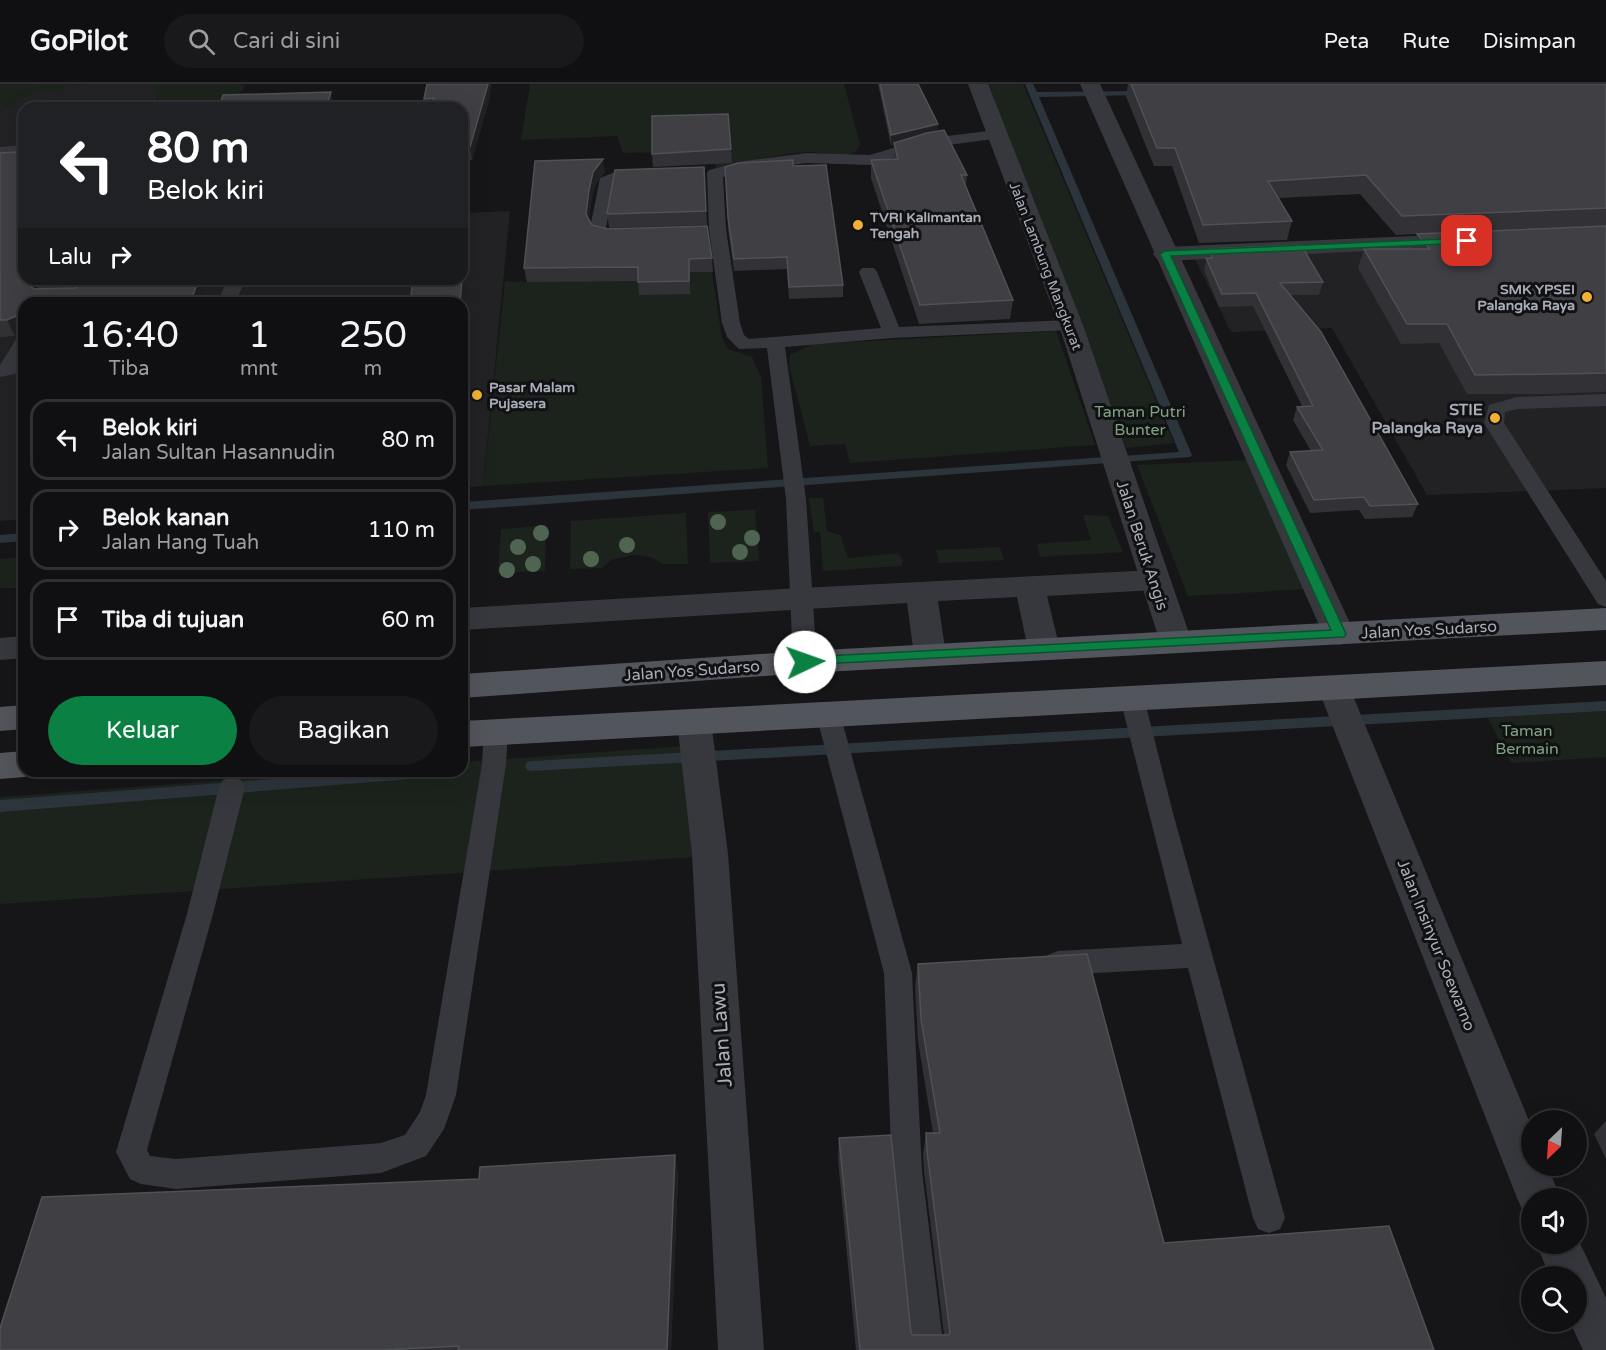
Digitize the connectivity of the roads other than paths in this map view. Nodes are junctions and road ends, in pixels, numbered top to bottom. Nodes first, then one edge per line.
1 (978, 84) edge
2 (1090, 84) edge
3 (996, 135) junction
4 (18, 150) edge
5 (0, 152) edge
6 (667, 173) edge
7 (641, 234) edge
8 (1487, 240) edge
9 (1165, 254) junction
10 (868, 272) dead end
11 (1071, 325) junction
12 (892, 333) junction
13 (775, 342) junction
14 (18, 354) edge
15 (11, 370) edge
16 (1606, 400) edge
17 (1115, 461) joint
18 (1155, 580) junction
19 (1030, 586) junction
20 (921, 592) junction
21 (801, 598) junction
22 (1606, 599) edge
23 (468, 619) edge
24 (1606, 619) edge
25 (1339, 634) junction
26 (1176, 642) junction
27 (18, 648) edge
28 (0, 649) edge
29 (1044, 649) junction
30 (930, 655) junction
31 (805, 662) junction
32 (1606, 673) edge
33 (468, 687) edge
34 (1335, 691) junction
35 (1132, 698) junction
36 (828, 714) junction
37 (18, 718) edge
38 (0, 719) edge
39 (694, 721) junction
40 (496, 732) junction
41 (468, 734) edge
42 (18, 764) edge
43 (0, 766) edge
44 (233, 783) edge
45 (1200, 955) junction
46 (1037, 965) edge
47 (1535, 1188) edge
48 (1269, 1218) dead end
49 (1587, 1308) edge
50 (1606, 1349) edge
51 (741, 1350) edge
52 (927, 1350) edge

1 - 3 street, Jalan Lambung Mangkurat
2 - 9 street
3 - 11 street, Jalan Lambung Mangkurat
3 - 13 lane
4 - 5 lane
6 - 7 lane
8 - 9 street
9 - 25 street
10 - 12 lane
11 - 12 lane
11 - 17 street, Jalan Lambung Mangkurat
12 - 13 lane
13 - 21 lane
14 - 15 lane
16 - 22 lane
17 - 18 street, Jalan Beruk Angis
18 - 19 street
18 - 26 street, Jalan Beruk Angis
19 - 20 street
19 - 29 street
20 - 21 street
20 - 30 street
21 - 23 street
21 - 31 lane
24 - 25 main road, Jalan Yos Sudarso
25 - 26 main road, Jalan Yos Sudarso
26 - 29 main road, Jalan Yos Sudarso
27 - 28 street
29 - 30 main road, Jalan Yos Sudarso
30 - 31 main road, Jalan Yos Sudarso
31 - 33 main road, Jalan Yos Sudarso
32 - 34 main road
34 - 35 main road
34 - 47 street, Jalan Insinyur Soewarno
35 - 36 main road
35 - 45 lane
36 - 39 main road
36 - 52 lane
37 - 38 main road
39 - 40 main road
39 - 51 street, Jalan Lawu
40 - 41 main road
40 - 44 lane
42 - 43 main road
45 - 46 lane
45 - 48 lane
49 - 50 street

